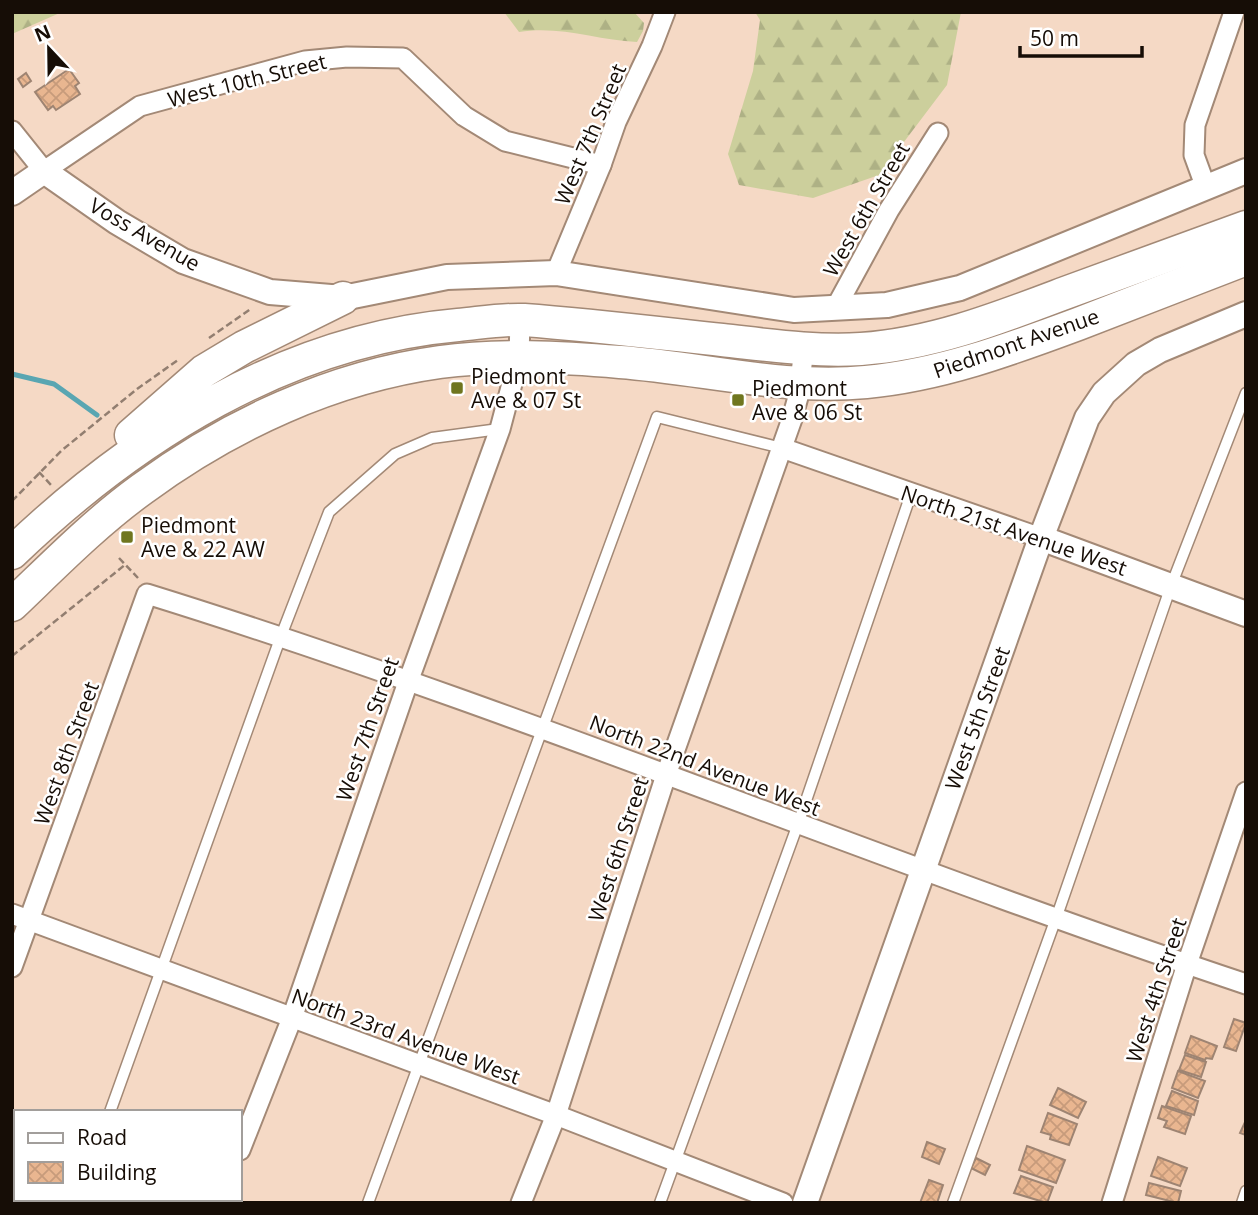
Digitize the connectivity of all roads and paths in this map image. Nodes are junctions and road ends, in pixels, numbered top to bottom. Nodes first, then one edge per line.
1 (665, 12) edge
2 (1234, 12) edge
3 (12, 131) edge
4 (938, 133) dead end
5 (601, 165) junction
6 (44, 171) junction
7 (1246, 171) edge
8 (1206, 188) junction
9 (12, 193) edge
10 (1246, 227) edge
11 (1246, 259) edge
12 (556, 273) junction
13 (270, 292) junction
14 (343, 298) junction
15 (835, 309) junction
16 (1235, 318) edge
17 (520, 320) junction
18 (207, 340) dead end
19 (804, 349) junction
20 (183, 356) dead end
21 (519, 357) junction
22 (800, 384) junction
23 (1246, 393) edge
24 (500, 429) junction
25 (782, 449) junction
26 (39, 472) junction
27 (911, 494) junction
28 (55, 498) junction
29 (12, 501) edge
30 (1041, 538) junction
31 (14, 549) edge
32 (119, 558) dead end
33 (126, 564) junction
34 (50, 569) junction
35 (1171, 586) junction
36 (147, 594) junction
37 (12, 605) edge
38 (1246, 614) edge
39 (281, 636) junction
40 (12, 656) edge
41 (408, 682) junction
42 (541, 728) junction
43 (666, 775) junction
44 (1246, 792) edge
45 (798, 824) junction
46 (923, 871) junction
47 (21, 917) edge
48 (1056, 918) junction
49 (1187, 964) junction
50 (12, 967) edge
51 (163, 969) junction
52 (1246, 984) edge
53 (292, 1018) junction
54 (420, 1065) junction
55 (111, 1110) edge
56 (556, 1115) junction
57 (242, 1145) edge
58 (675, 1161) junction
59 (1246, 1191) edge
60 (368, 1203) edge
61 (521, 1203) edge
62 (660, 1203) edge
63 (783, 1203) edge
64 (805, 1203) edge
65 (954, 1203) edge
66 (1112, 1203) edge
67 (1242, 1203) edge

1 - 5 street, West 7th Street
2 - 8 street
3 - 6 street, Voss Avenue
4 - 15 street, West 6th Street
5 - 6 street, West 10th Street
5 - 12 street, West 7th Street
6 - 9 street, West 10th Street
6 - 13 street, Voss Avenue
7 - 8 street
8 - 15 street
10 - 19 highway, Piedmont Avenue
11 - 22 highway, Piedmont Avenue
12 - 14 street
12 - 15 street
13 - 14 street, Voss Avenue
13 - 18 path
14 - 28 highway
16 - 30 street, West 5th Street
17 - 19 highway, Piedmont Avenue
17 - 21 street, West 7th Street
17 - 28 highway, Piedmont Avenue
19 - 22 street, West 6th Street
20 - 26 path
21 - 22 highway, Piedmont Avenue
21 - 24 street, West 7th Street
21 - 34 highway, Piedmont Avenue
22 - 25 street, West 6th Street
23 - 35 lane
24 - 39 lane
24 - 41 street, West 7th Street
25 - 27 street, North 21st Avenue West
25 - 42 lane
25 - 43 street, West 6th Street
26 - 28 path
26 - 29 path
27 - 30 street, North 21st Avenue West
27 - 45 lane
28 - 31 highway, Piedmont Avenue
30 - 35 street, North 21st Avenue West
30 - 46 street, West 5th Street
31 - 34 street
32 - 33 path
33 - 36 path
33 - 40 path
34 - 37 highway, Piedmont Avenue
35 - 38 street, North 21st Avenue West
35 - 48 lane
36 - 39 street, North 22nd Avenue West
36 - 47 street, West 8th Street
39 - 41 street, North 22nd Avenue West
39 - 51 lane
41 - 42 street, North 22nd Avenue West
41 - 53 street, West 7th Street
42 - 43 street, North 22nd Avenue West
42 - 54 lane
43 - 45 street, North 22nd Avenue West
43 - 56 street, West 6th Street
44 - 49 street, West 4th Street
45 - 46 street, North 22nd Avenue West
45 - 58 lane
46 - 48 street, North 22nd Avenue West
46 - 64 street, West 5th Street
47 - 50 street, West 8th Street
47 - 51 street, North 23rd Avenue West
48 - 49 street, North 22nd Avenue West
48 - 65 lane
49 - 52 street, North 22nd Avenue West
49 - 66 street, West 4th Street
51 - 53 street, North 23rd Avenue West
51 - 55 lane
53 - 54 street, North 23rd Avenue West
53 - 57 street, West 7th Street
54 - 56 street, North 23rd Avenue West
54 - 60 lane
56 - 58 street, North 23rd Avenue West
56 - 61 street, West 6th Street
58 - 62 lane
58 - 63 street, North 23rd Avenue West
59 - 67 lane

